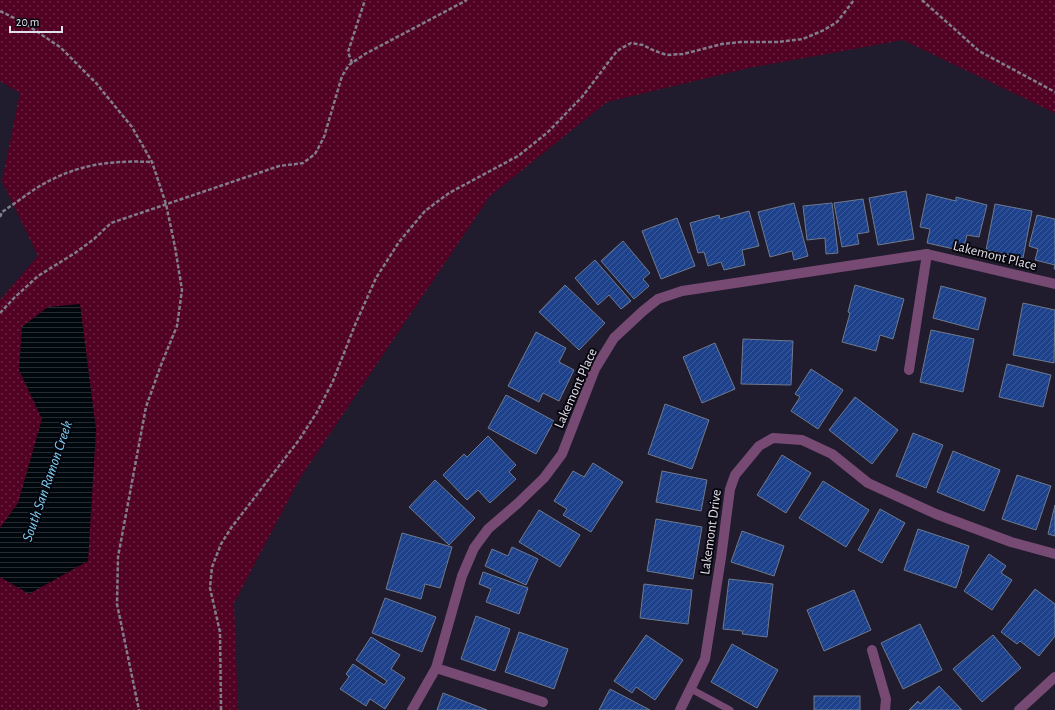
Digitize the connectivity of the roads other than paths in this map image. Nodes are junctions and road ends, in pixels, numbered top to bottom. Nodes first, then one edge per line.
1 (928, 254) junction
2 (1055, 284) edge
3 (909, 370) dead end
4 (1055, 554) edge
5 (872, 650) dead end
6 (436, 668) junction
7 (1055, 677) edge
8 (691, 689) junction
9 (543, 702) dead end
10 (412, 710) edge
11 (680, 710) edge
12 (730, 710) edge
13 (885, 710) edge
14 (1019, 710) edge

1 - 2 street, Lakemont Place
1 - 3 street
1 - 6 street, Lakemont Place
4 - 8 street, Lakemont Drive
5 - 13 street
6 - 9 street
6 - 10 street, Lakemont Place
7 - 14 street
8 - 11 street, Lakemont Drive
8 - 12 lane

